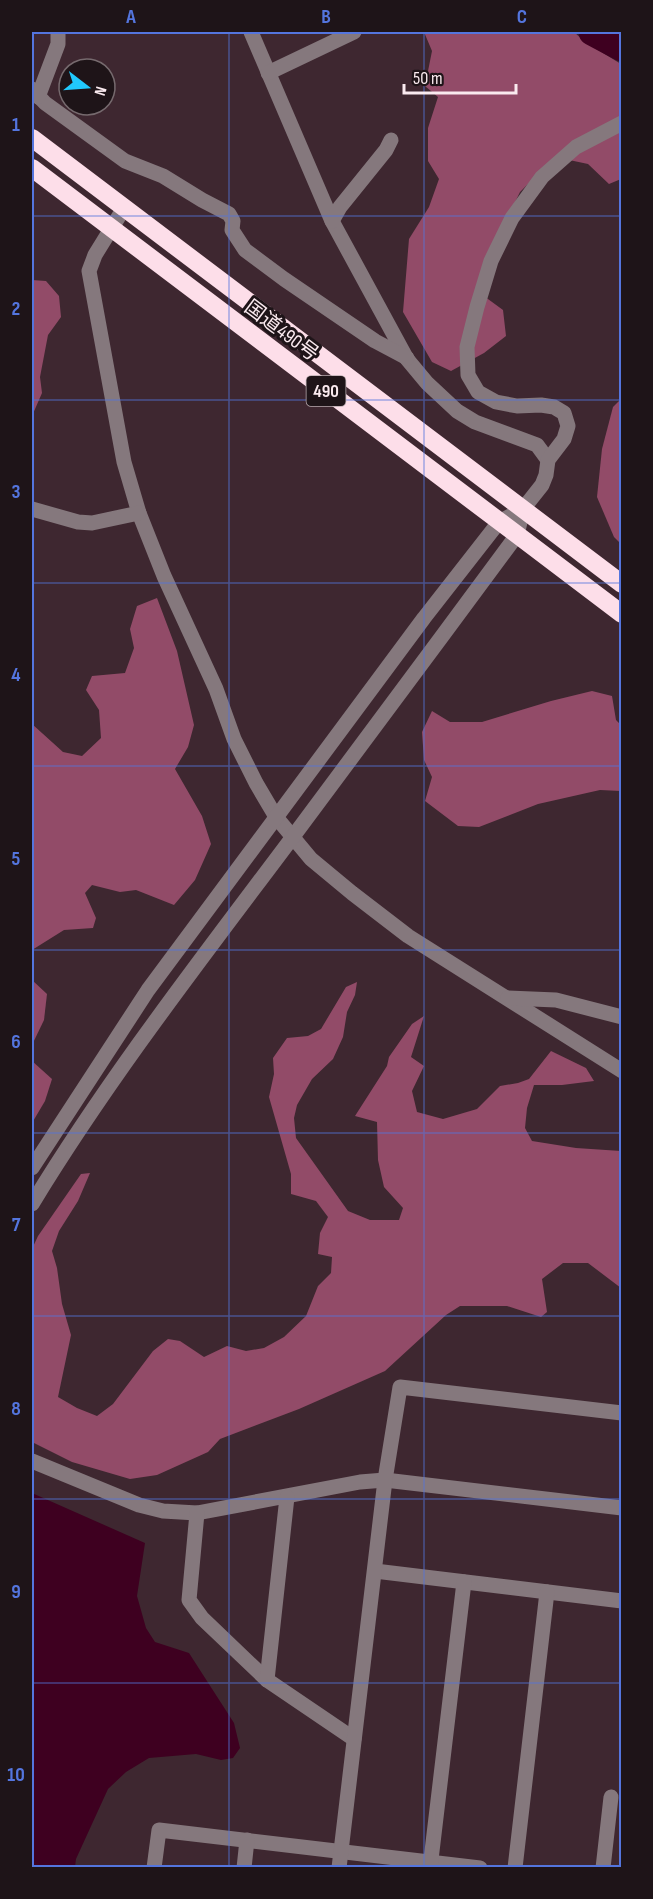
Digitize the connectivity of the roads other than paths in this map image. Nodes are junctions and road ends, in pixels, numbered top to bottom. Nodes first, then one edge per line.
1 (58, 32) edge
2 (251, 32) edge
3 (354, 32) edge
4 (268, 72) junction
5 (35, 93) edge
6 (621, 123) edge
7 (32, 138) edge
8 (391, 140) dead end
9 (32, 168) edge
10 (124, 208) junction
11 (332, 221) junction
12 (110, 228) junction
13 (407, 359) junction
14 (548, 460) junction
15 (32, 509) edge
16 (523, 509) junction
17 (139, 513) junction
18 (499, 522) junction
19 (517, 535) junction
20 (621, 584) edge
21 (621, 614) edge
22 (276, 817) junction
23 (292, 837) junction
24 (508, 998) junction
25 (621, 1017) edge
26 (621, 1071) edge
27 (32, 1168) edge
28 (32, 1204) edge
29 (621, 1413) edge
30 (32, 1461) edge
31 (385, 1480) junction
32 (287, 1497) junction
33 (621, 1508) edge
34 (197, 1513) junction
35 (375, 1571) junction
36 (464, 1582) junction
37 (547, 1592) junction
38 (621, 1601) edge
39 (267, 1680) junction
40 (354, 1739) junction
41 (611, 1797) dead end
42 (247, 1840) junction
43 (342, 1850) junction
44 (430, 1864) edge
45 (154, 1868) edge
46 (244, 1868) edge
47 (339, 1868) edge
48 (480, 1868) edge
49 (515, 1868) edge
50 (603, 1868) edge

1 - 5 street
2 - 4 street
3 - 4 street
4 - 11 street
5 - 13 street
6 - 14 street
7 - 10 highway, 国道490号 / 490
8 - 11 street
9 - 12 highway, 国道490号 / 490
10 - 12 street
10 - 16 highway, 国道490号 / 490
11 - 13 street
12 - 17 street
12 - 18 highway, 国道490号 / 490
13 - 14 street
14 - 16 street
15 - 17 street
16 - 18 street
16 - 19 street
16 - 20 highway, 国道490号 / 490
17 - 22 street
18 - 19 highway, 国道490号 / 490
18 - 22 street
19 - 21 highway, 国道490号 / 490
19 - 23 street
22 - 23 street
22 - 27 street
23 - 24 street
23 - 28 street
24 - 25 street
24 - 26 street
29 - 31 street
30 - 34 street
31 - 32 street
31 - 33 street
31 - 35 street
32 - 34 street
32 - 39 street
34 - 39 street
35 - 36 street
35 - 40 street
36 - 37 street
36 - 44 street
37 - 38 street
37 - 49 street
39 - 40 street
40 - 43 street
41 - 50 street
42 - 43 street
42 - 45 street
42 - 46 street
43 - 44 street
43 - 47 street
44 - 48 street

